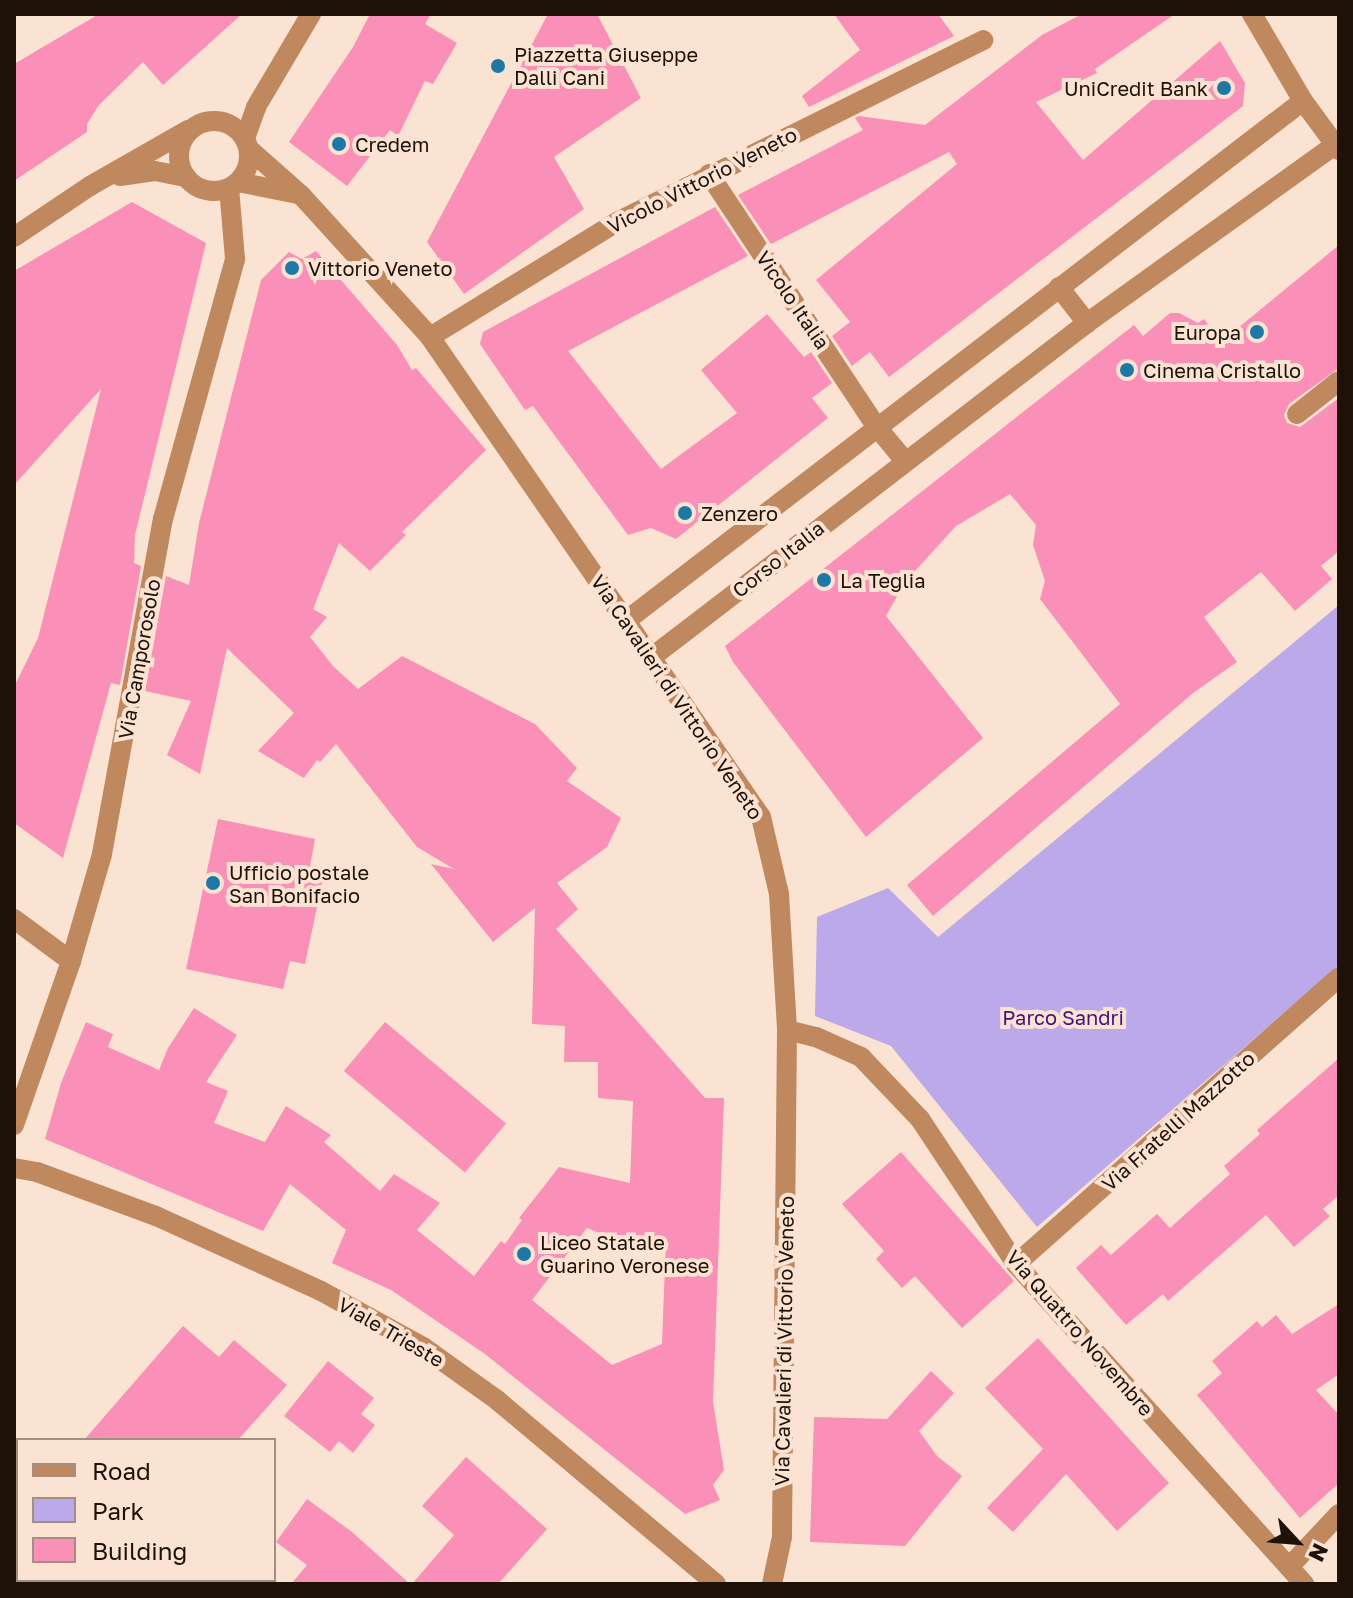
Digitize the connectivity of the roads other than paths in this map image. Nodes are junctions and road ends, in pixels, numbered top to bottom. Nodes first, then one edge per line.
1 (311, 14) edge
2 (1252, 14) edge
3 (983, 40) dead end
4 (264, 91) junction
5 (1303, 101) junction
6 (217, 121) junction
7 (195, 126) junction
8 (247, 144) junction
9 (1337, 148) edge
10 (709, 174) junction
11 (186, 177) junction
12 (234, 185) junction
13 (90, 186) junction
14 (301, 195) junction
15 (14, 237) edge
16 (1059, 287) junction
17 (1087, 323) junction
18 (430, 337) junction
19 (1339, 381) edge
20 (1297, 414) dead end
21 (876, 426) junction
22 (905, 461) junction
23 (627, 620) junction
24 (652, 657) junction
25 (14, 919) edge
26 (71, 961) junction
27 (1339, 977) edge
28 (787, 1030) junction
29 (14, 1125) edge
30 (14, 1168) edge
31 (1016, 1264) junction
32 (1339, 1514) edge
33 (1289, 1567) junction
34 (716, 1584) edge
35 (772, 1584) edge
36 (1304, 1584) edge

1 - 4 street
2 - 5 street
3 - 10 street, Vicolo Vittorio Veneto
4 - 6 street
4 - 8 street
5 - 9 street
5 - 16 street
6 - 7 street
6 - 8 street
7 - 11 street
7 - 13 street
8 - 12 street
8 - 14 street, Via Cavalieri di Vittorio Veneto
9 - 17 street, Corso Italia
10 - 18 street, Vicolo Vittorio Veneto
10 - 21 street, Vicolo Italia
11 - 12 street
11 - 13 street
12 - 14 street
12 - 26 street, Via Camporosolo
13 - 15 street
14 - 18 street, Via Cavalieri di Vittorio Veneto
16 - 17 street
16 - 21 street
17 - 22 street, Corso Italia
18 - 23 street, Via Cavalieri di Vittorio Veneto
19 - 20 street
21 - 22 street
21 - 23 street
22 - 24 street, Corso Italia
23 - 24 street, Via Cavalieri di Vittorio Veneto
24 - 28 street, Via Cavalieri di Vittorio Veneto
25 - 26 street
26 - 29 street, Via Camporosolo
27 - 31 street, Via Fratelli Mazzotto
28 - 31 street, Via Quattro Novembre
28 - 35 street, Via Cavalieri di Vittorio Veneto
30 - 34 street, Viale Trieste
31 - 33 street, Via Quattro Novembre
32 - 33 street
33 - 36 street, Via Quattro Novembre

